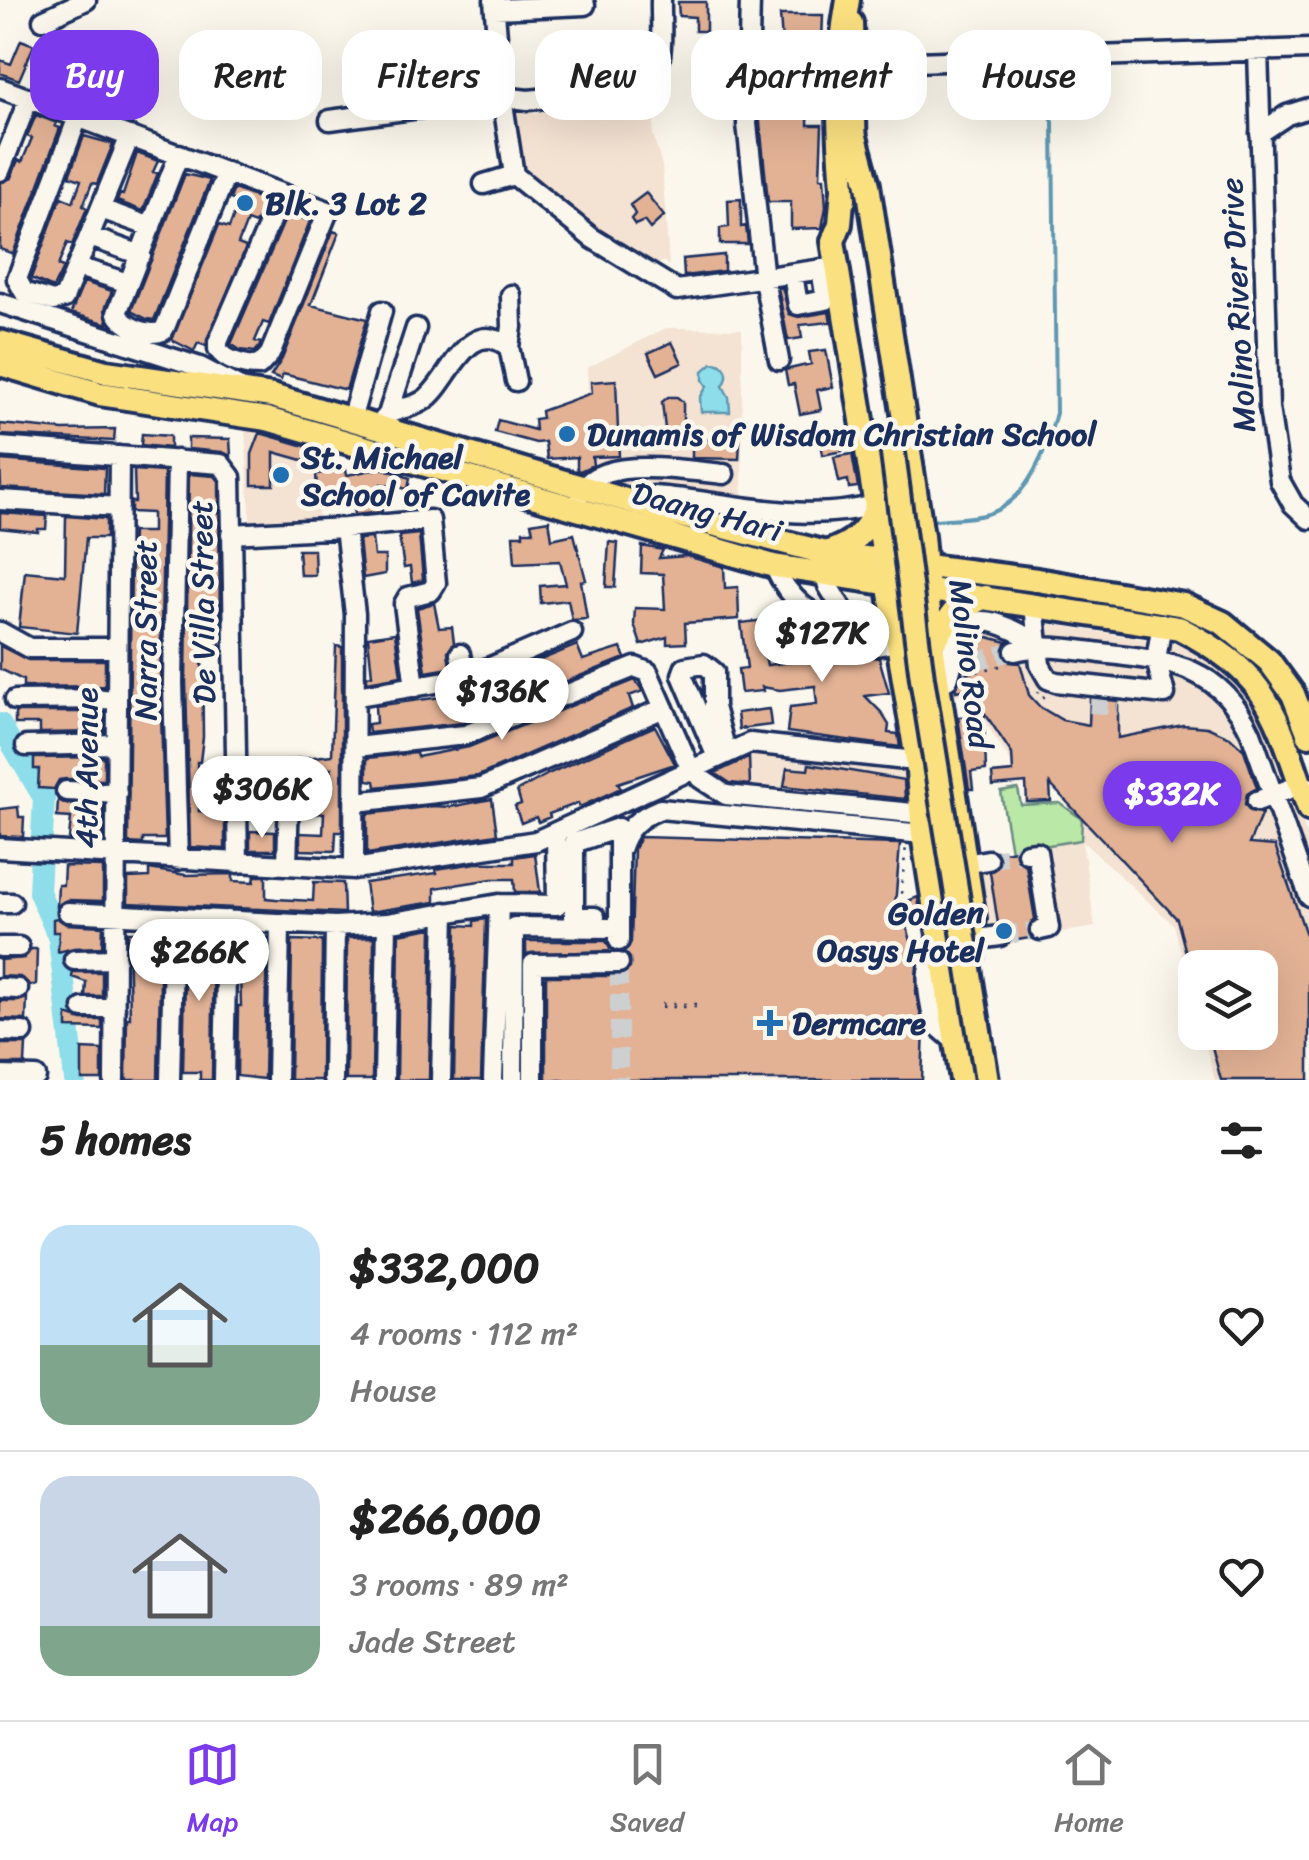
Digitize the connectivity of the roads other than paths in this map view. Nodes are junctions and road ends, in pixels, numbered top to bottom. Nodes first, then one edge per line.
1 (86, 0) edge
2 (661, 0) edge
3 (750, 0) edge
4 (848, 0) edge
5 (495, 4) edge
6 (585, 5) dead end
7 (42, 20) dead end
8 (497, 30) edge
9 (851, 30) edge
10 (1309, 49) edge
11 (1258, 50) junction
12 (927, 57) edge
13 (0, 88) edge
14 (29, 98) joint
15 (515, 101) edge
16 (1309, 108) edge
17 (342, 118) edge
18 (77, 120) edge
19 (84, 120) edge
20 (330, 120) dead end
21 (506, 120) edge
22 (855, 120) edge
23 (1260, 133) junction
24 (130, 136) junction
25 (855, 138) junction
26 (180, 154) junction
27 (0, 171) edge
28 (227, 172) junction
29 (514, 175) junction
30 (484, 184) dead end
31 (843, 189) junction
32 (282, 194) junction
33 (101, 208) junction
34 (152, 227) junction
35 (90, 237) junction
36 (856, 238) junction
37 (141, 255) junction
38 (78, 267) junction
39 (829, 268) junction
40 (793, 274) junction
41 (764, 280) junction
42 (128, 283) junction
43 (511, 295) dead end
44 (0, 303) edge
45 (382, 310) dead end
46 (416, 328) dead end
47 (0, 342) edge
48 (509, 347) junction
49 (779, 360) dead end
50 (0, 364) edge
51 (516, 381) dead end
52 (246, 392) junction
53 (245, 416) junction
54 (350, 420) junction
55 (384, 420) junction
56 (0, 447) edge
57 (418, 450) junction
58 (119, 456) junction
59 (177, 460) junction
60 (651, 468) junction
61 (724, 474) dead end
62 (580, 498) junction
63 (0, 500) edge
64 (119, 507) junction
65 (660, 513) junction
66 (1309, 519) edge
67 (344, 528) junction
68 (231, 534) junction
69 (880, 535) junction
70 (709, 536) junction
71 (826, 564) junction
72 (774, 566) junction
73 (925, 577) junction
74 (985, 596) junction
75 (1034, 604) junction
76 (1162, 623) junction
77 (853, 626) junction
78 (0, 632) edge
79 (572, 632) dead end
80 (898, 641) junction
81 (1040, 645) junction
82 (932, 646) junction
83 (116, 648) junction
84 (460, 654) dead end
85 (1017, 656) tunnel mouth
86 (1156, 660) junction
87 (952, 672) junction
88 (465, 678) junction
89 (1076, 684) junction
90 (415, 687) junction
91 (1135, 690) junction
92 (357, 696) junction
93 (116, 699) junction
94 (15, 700) dead end
95 (1090, 704) dead end
96 (1118, 706) dead end
97 (664, 708) junction
98 (707, 710) dead end
99 (1309, 736) edge
100 (117, 744) junction
101 (26, 746) dead end
102 (356, 747) junction
103 (722, 754) junction
104 (948, 754) junction
105 (918, 760) junction
106 (693, 769) junction
107 (66, 791) dead end
108 (116, 793) junction
109 (289, 796) dead end
110 (1307, 796) edge
111 (1270, 801) junction
112 (356, 802) junction
113 (618, 805) junction
114 (918, 827) junction
115 (618, 828) junction
116 (556, 832) junction
117 (0, 848) edge
118 (620, 850) junction
119 (1027, 854) dead end
120 (116, 856) junction
121 (178, 860) junction
122 (238, 863) junction
123 (287, 865) junction
124 (354, 869) junction
125 (1309, 896) edge
126 (499, 904) junction
127 (68, 912) dead end
128 (446, 912) junction
129 (116, 914) junction
130 (174, 917) junction
131 (596, 917) dead end
132 (227, 920) junction
133 (387, 923) junction
134 (280, 924) junction
135 (335, 926) junction
136 (1040, 930) dead end
137 (1000, 936) tunnel mouth
138 (971, 940) junction
139 (74, 960) dead end
140 (116, 960) junction
141 (619, 963) dead end
142 (83, 1008) dead end
143 (115, 1008) junction
144 (0, 1031) edge
145 (23, 1032) dead end
146 (985, 1037) junction
147 (956, 1042) junction
148 (0, 1076) edge
149 (36, 1078) dead end
150 (114, 1080) edge
151 (170, 1080) edge
152 (224, 1080) edge
153 (277, 1080) edge
154 (333, 1080) edge
155 (384, 1080) edge
156 (441, 1080) edge
157 (494, 1080) edge
158 (513, 1080) edge
159 (533, 1080) edge
160 (962, 1080) edge
161 (978, 1080) edge
162 (990, 1080) edge

1 - 7 street
2 - 15 street
3 - 41 street
4 - 9 main road, Molino Road
4 - 31 main road, Molino Road
5 - 6 street
5 - 8 street
10 - 11 street
11 - 12 street
11 - 23 street
13 - 14 street
14 - 27 street
16 - 23 street, Molino River Drive
17 - 20 street
18 - 38 street
19 - 24 street
21 - 29 street
22 - 25 main road, Molino Road
23 - 66 street, Molino River Drive
24 - 26 street
24 - 33 street
25 - 36 main road, Molino Road
25 - 73 main road, Molino Road
26 - 28 street
26 - 34 street
28 - 32 street
28 - 42 street
29 - 30 street
29 - 41 street
31 - 36 main road, Molino Road
31 - 39 main road, Molino Road
32 - 32 street
33 - 34 street
33 - 35 street
34 - 37 street
35 - 37 street
35 - 38 street
36 - 161 main road, Molino Road
36 - 162 main road, Molino Road, bridge
37 - 42 street
38 - 42 street
39 - 40 street
39 - 40 street
39 - 69 main road, Molino Road
40 - 41 street
41 - 49 street
43 - 48 street
44 - 52 street
45 - 54 street
46 - 55 street
47 - 52 main road, Daang Hari
48 - 51 street
48 - 55 street
50 - 53 main road, Daang Hari
52 - 53 main road
52 - 54 main road, Daang Hari
53 - 57 main road, Daang Hari
54 - 55 main road, Daang Hari
55 - 57 main road, Daang Hari
56 - 58 street
57 - 62 main road, Daang Hari
58 - 59 street
58 - 64 street, 4th Avenue
59 - 68 street, De Villa Street
59 - 121 street, Narra Street
60 - 61 street
60 - 62 street
60 - 65 street
62 - 65 main road, Daang Hari
63 - 64 street
64 - 83 street, 4th Avenue
65 - 69 street
65 - 70 main road, Daang Hari
67 - 68 street
67 - 90 street
67 - 92 street
68 - 122 street, De Villa Street
69 - 71 main road, Daang Hari
69 - 71 main road
69 - 73 main road, Daang Hari
69 - 80 main road, Molino Road
70 - 71 main road, Daang Hari
70 - 72 main road, Daang Hari
71 - 72 main road, Daang Hari
71 - 77 street
72 - 77 street
73 - 74 main road, Daang Hari
73 - 82 main road, Molino Road
73 - 99 main road, Daang Hari
74 - 75 main road, Daang Hari
74 - 82 main road
75 - 76 main road, Daang Hari
75 - 81 street
76 - 86 street
76 - 110 main road, Daang Hari
77 - 80 street
78 - 83 street
79 - 88 street
80 - 105 main road, Molino Road
81 - 85 street
81 - 86 street
81 - 87 street
81 - 89 street
82 - 87 main road, Molino Road
83 - 93 street, 4th Avenue
84 - 88 street
86 - 91 street
86 - 111 street
87 - 104 main road, Molino Road
88 - 90 street
89 - 91 street
89 - 95 street
90 - 92 street
91 - 96 street
92 - 102 street
93 - 94 street
93 - 100 street, 4th Avenue
97 - 102 street
97 - 106 street
97 - 112 street
98 - 103 street
100 - 101 street
100 - 108 street, 4th Avenue
102 - 112 street
103 - 105 street
103 - 106 street
104 - 105 street
104 - 138 main road, Molino Road
105 - 114 main road, Molino Road
106 - 113 street
106 - 114 street
107 - 108 street
108 - 120 street, 4th Avenue
109 - 123 street
110 - 111 street
111 - 125 street
112 - 124 street
113 - 115 street
113 - 116 street
114 - 118 street
114 - 147 main road, Molino Road
115 - 118 street
115 - 131 street
116 - 124 street
116 - 126 street
117 - 120 street
118 - 158 street
119 - 136 street
120 - 121 street
120 - 129 street, 4th Avenue
121 - 122 street
122 - 123 street
123 - 124 street
126 - 128 street
126 - 157 street
127 - 129 street
128 - 133 street
128 - 156 street
129 - 130 street
129 - 140 street, 4th Avenue
130 - 132 street
130 - 151 street
132 - 134 street
132 - 152 street
133 - 135 street
133 - 155 street
134 - 135 street
134 - 153 street
135 - 154 street
137 - 138 street
138 - 146 main road, Molino Road
139 - 140 street
140 - 143 street, 4th Avenue
141 - 159 street
142 - 143 street
143 - 150 street, 4th Avenue
144 - 145 street
146 - 147 street
146 - 162 main road, Molino Road
147 - 160 main road, Molino Road
148 - 149 street

